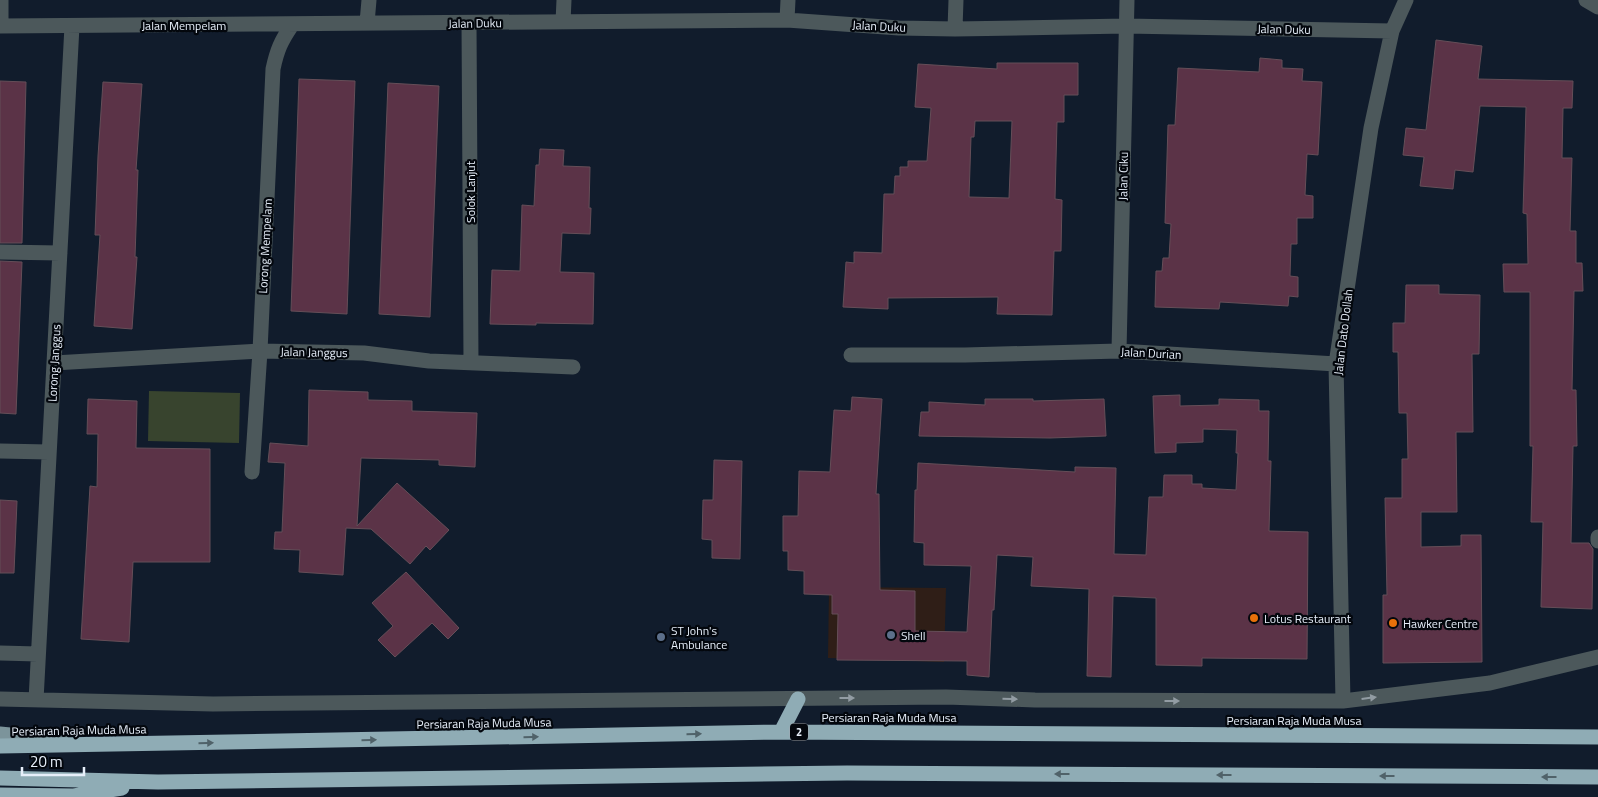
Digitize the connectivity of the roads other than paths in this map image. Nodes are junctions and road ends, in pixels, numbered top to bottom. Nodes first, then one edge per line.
1 (1, 0) edge
2 (369, 0) edge
3 (564, 0) edge
4 (788, 0) edge
5 (956, 0) edge
6 (1127, 0) edge
7 (1406, 0) edge
8 (1586, 0) edge
9 (1598, 7) edge
10 (787, 20) junction
11 (563, 22) junction
12 (367, 23) junction
13 (470, 23) junction
14 (292, 25) junction
15 (0, 26) edge
16 (72, 26) junction
17 (1126, 26) junction
18 (955, 29) junction
19 (1392, 31) junction
20 (0, 252) edge
21 (60, 253) junction
22 (260, 351) junction
23 (1119, 351) junction
24 (851, 355) dead end
25 (472, 362) junction
26 (54, 363) junction
27 (1336, 364) junction
28 (573, 367) dead end
29 (0, 451) edge
30 (49, 452) junction
31 (252, 472) dead end
32 (1598, 537) edge
33 (1598, 541) edge
34 (0, 653) edge
35 (38, 654) junction
36 (1598, 657) edge
37 (0, 699) edge
38 (798, 699) junction
39 (36, 700) junction
40 (1343, 701) junction
41 (781, 732) junction
42 (0, 734) edge
43 (1598, 737) edge
44 (112, 745) junction
45 (0, 746) edge
46 (1598, 777) edge
47 (0, 778) edge
48 (158, 782) junction
49 (0, 795) edge

1 - 15 street
2 - 12 street
3 - 11 street
4 - 10 street
5 - 18 street
6 - 17 street, Jalan Ciku
7 - 19 street, Jalan Dato Dollah
8 - 9 street
10 - 11 street, Jalan Duku
10 - 18 street, Jalan Duku
11 - 13 street, Jalan Duku
12 - 13 street, Jalan Duku
12 - 14 street, Jalan Mempelam
13 - 25 street, Solok Lanjut
14 - 16 street, Jalan Mempelam
14 - 22 street, Lorong Mempelam
15 - 16 street, Jalan Mempelam
16 - 21 street, Lorong Janggus
17 - 18 street, Jalan Duku
17 - 19 street, Jalan Duku
17 - 23 street, Jalan Ciku
19 - 27 street, Jalan Dato Dollah
20 - 21 street
21 - 26 street, Lorong Janggus
22 - 25 street, Jalan Janggus
22 - 26 street, Jalan Janggus
22 - 31 street, Lorong Mempelam
23 - 24 street, Jalan Durian
23 - 27 street, Jalan Durian
25 - 28 street, Jalan Janggus
26 - 30 street, Lorong Janggus
27 - 40 street, Jalan Dato Dollah
29 - 30 street
30 - 35 street, Lorong Janggus
32 - 33 street
34 - 35 street
35 - 39 street, Lorong Janggus
40 -> 36 street
37 - 39 street
38 - 39 street
38 -> 40 street
38 - 41 highway
41 - 43 highway, Persiaran Raja Muda Musa / 2
44 -> 41 highway, Persiaran Raja Muda Musa / 2
42 - 44 main road
44 - 45 highway, Persiaran Raja Muda Musa / 2
46 -> 48 highway
47 - 48 highway
48 - 49 highway

